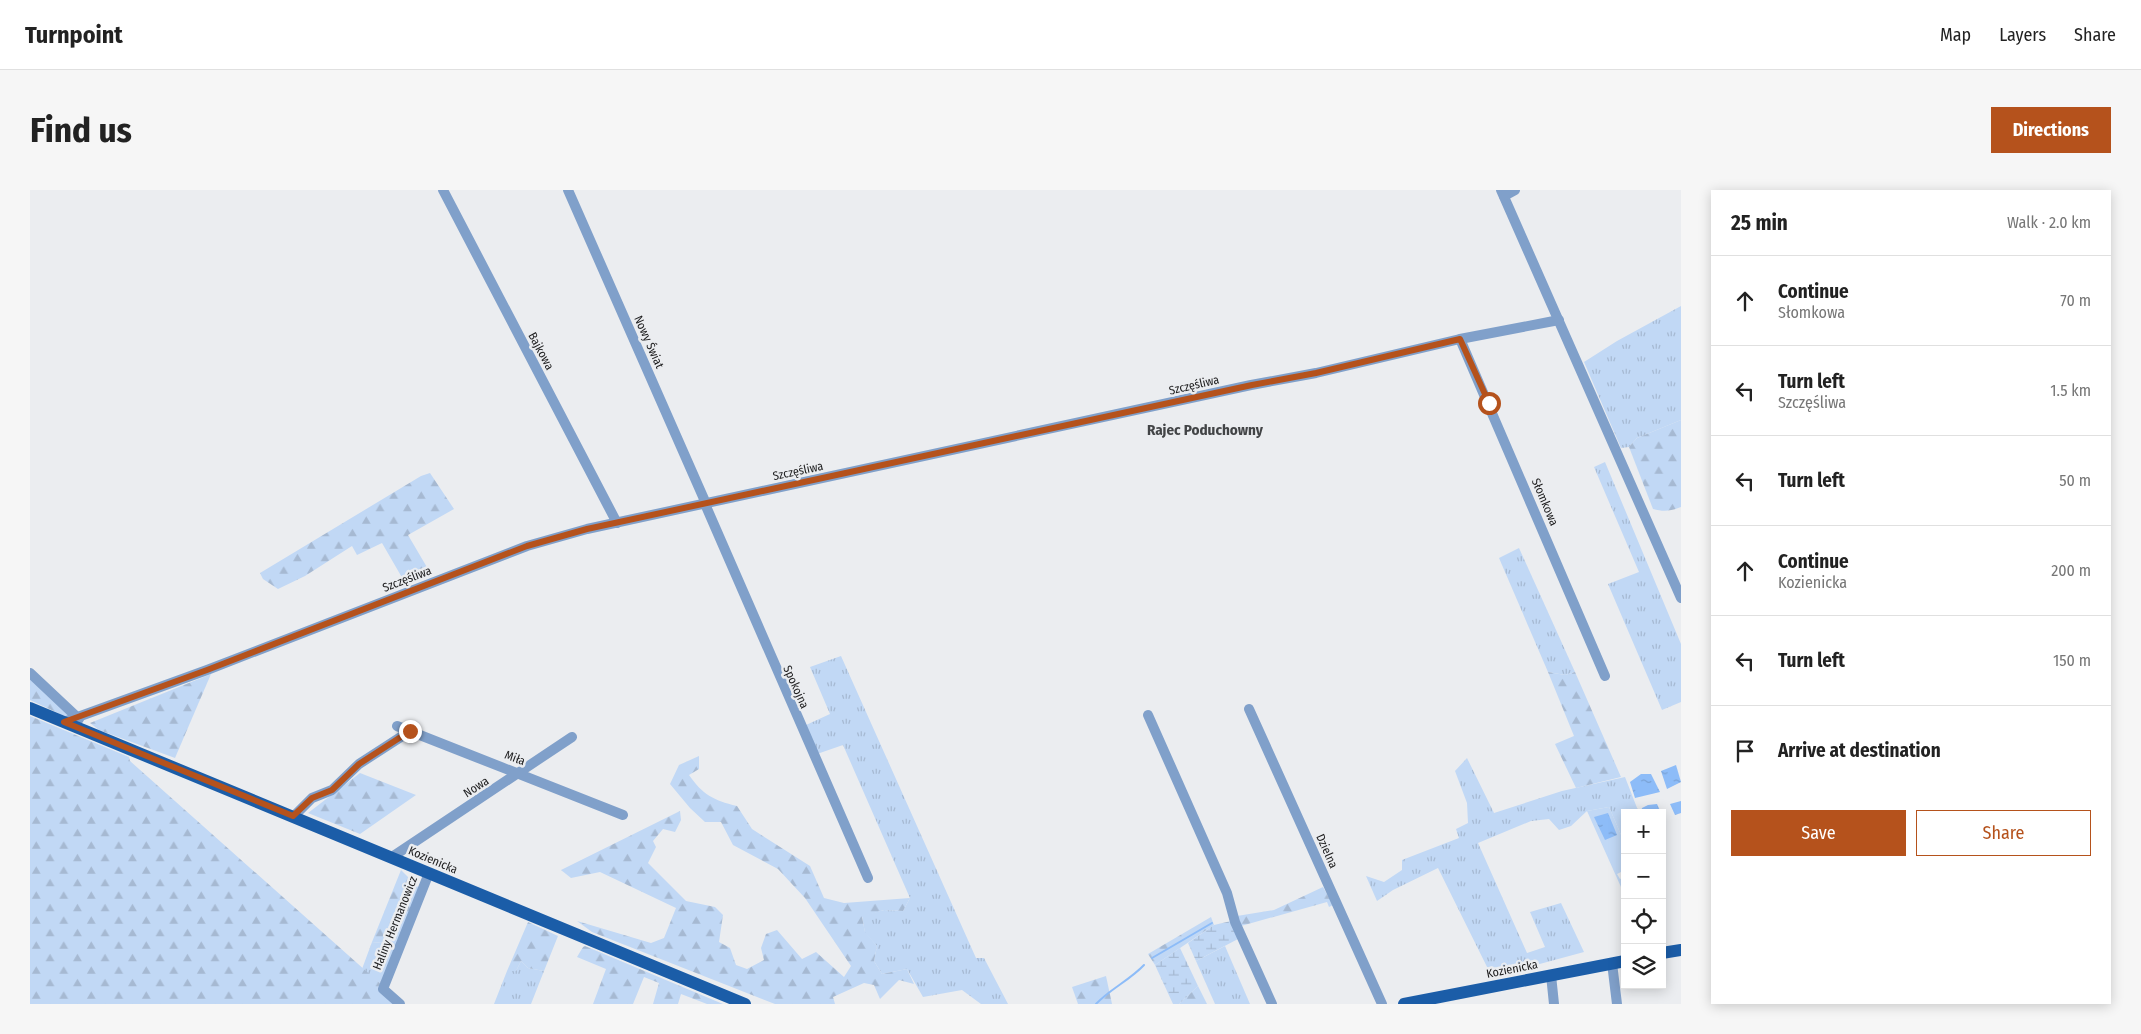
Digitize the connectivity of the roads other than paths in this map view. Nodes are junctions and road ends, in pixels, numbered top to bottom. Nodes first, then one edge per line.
1 (443, 190) edge
2 (568, 190) edge
3 (1515, 190) edge
4 (1502, 193) edge
5 (1559, 320) junction
6 (1460, 339) junction
7 (705, 504) junction
8 (617, 523) junction
9 (1681, 598) edge
10 (30, 673) edge
11 (1605, 676) dead end
12 (30, 708) edge
13 (1249, 709) dead end
14 (1148, 714) dead end
15 (78, 719) junction
16 (64, 722) junction
17 (397, 726) dead end
18 (410, 731) junction
19 (572, 737) dead end
20 (519, 773) junction
21 (623, 815) dead end
22 (293, 816) junction
23 (392, 857) junction
24 (429, 873) junction
25 (868, 878) dead end
26 (1681, 950) edge
27 (1666, 952) edge
28 (1619, 962) edge
29 (1551, 975) junction
30 (1421, 1002) edge
31 (400, 1004) edge
32 (745, 1004) edge
33 (1272, 1004) edge
34 (1382, 1004) edge
35 (1404, 1004) edge
36 (1554, 1004) edge
37 (1616, 1004) edge

1 - 8 street, Bajkowa
2 - 7 street, Nowy Świat
3 - 4 street
4 - 5 street
5 - 6 street, Szczęśliwa
5 - 9 street
6 - 7 street, Szczęśliwa
6 - 11 street, Słomkowa
7 - 8 street, Szczęśliwa
7 - 25 street, Spokojna
8 - 15 street, Szczęśliwa
10 - 15 street
12 - 16 main road, Kozienicka
13 - 34 street, Dzielna
14 - 33 street
15 - 16 street, Szczęśliwa
16 - 22 main road, Kozienicka
17 - 18 street, Miła
18 - 20 street, Miła
18 - 22 street
19 - 20 street, Nowa
20 - 21 street, Miła
20 - 23 street, Nowa
22 - 23 main road, Kozienicka
23 - 24 main road, Kozienicka
24 - 31 street, Haliny Hermanowicz
24 - 32 main road, Kozienicka
26 - 27 main road
28 - 29 main road, Kozienicka
28 - 37 street
29 - 30 main road, Kozienicka
29 - 36 street
30 - 35 main road, Kozienicka

